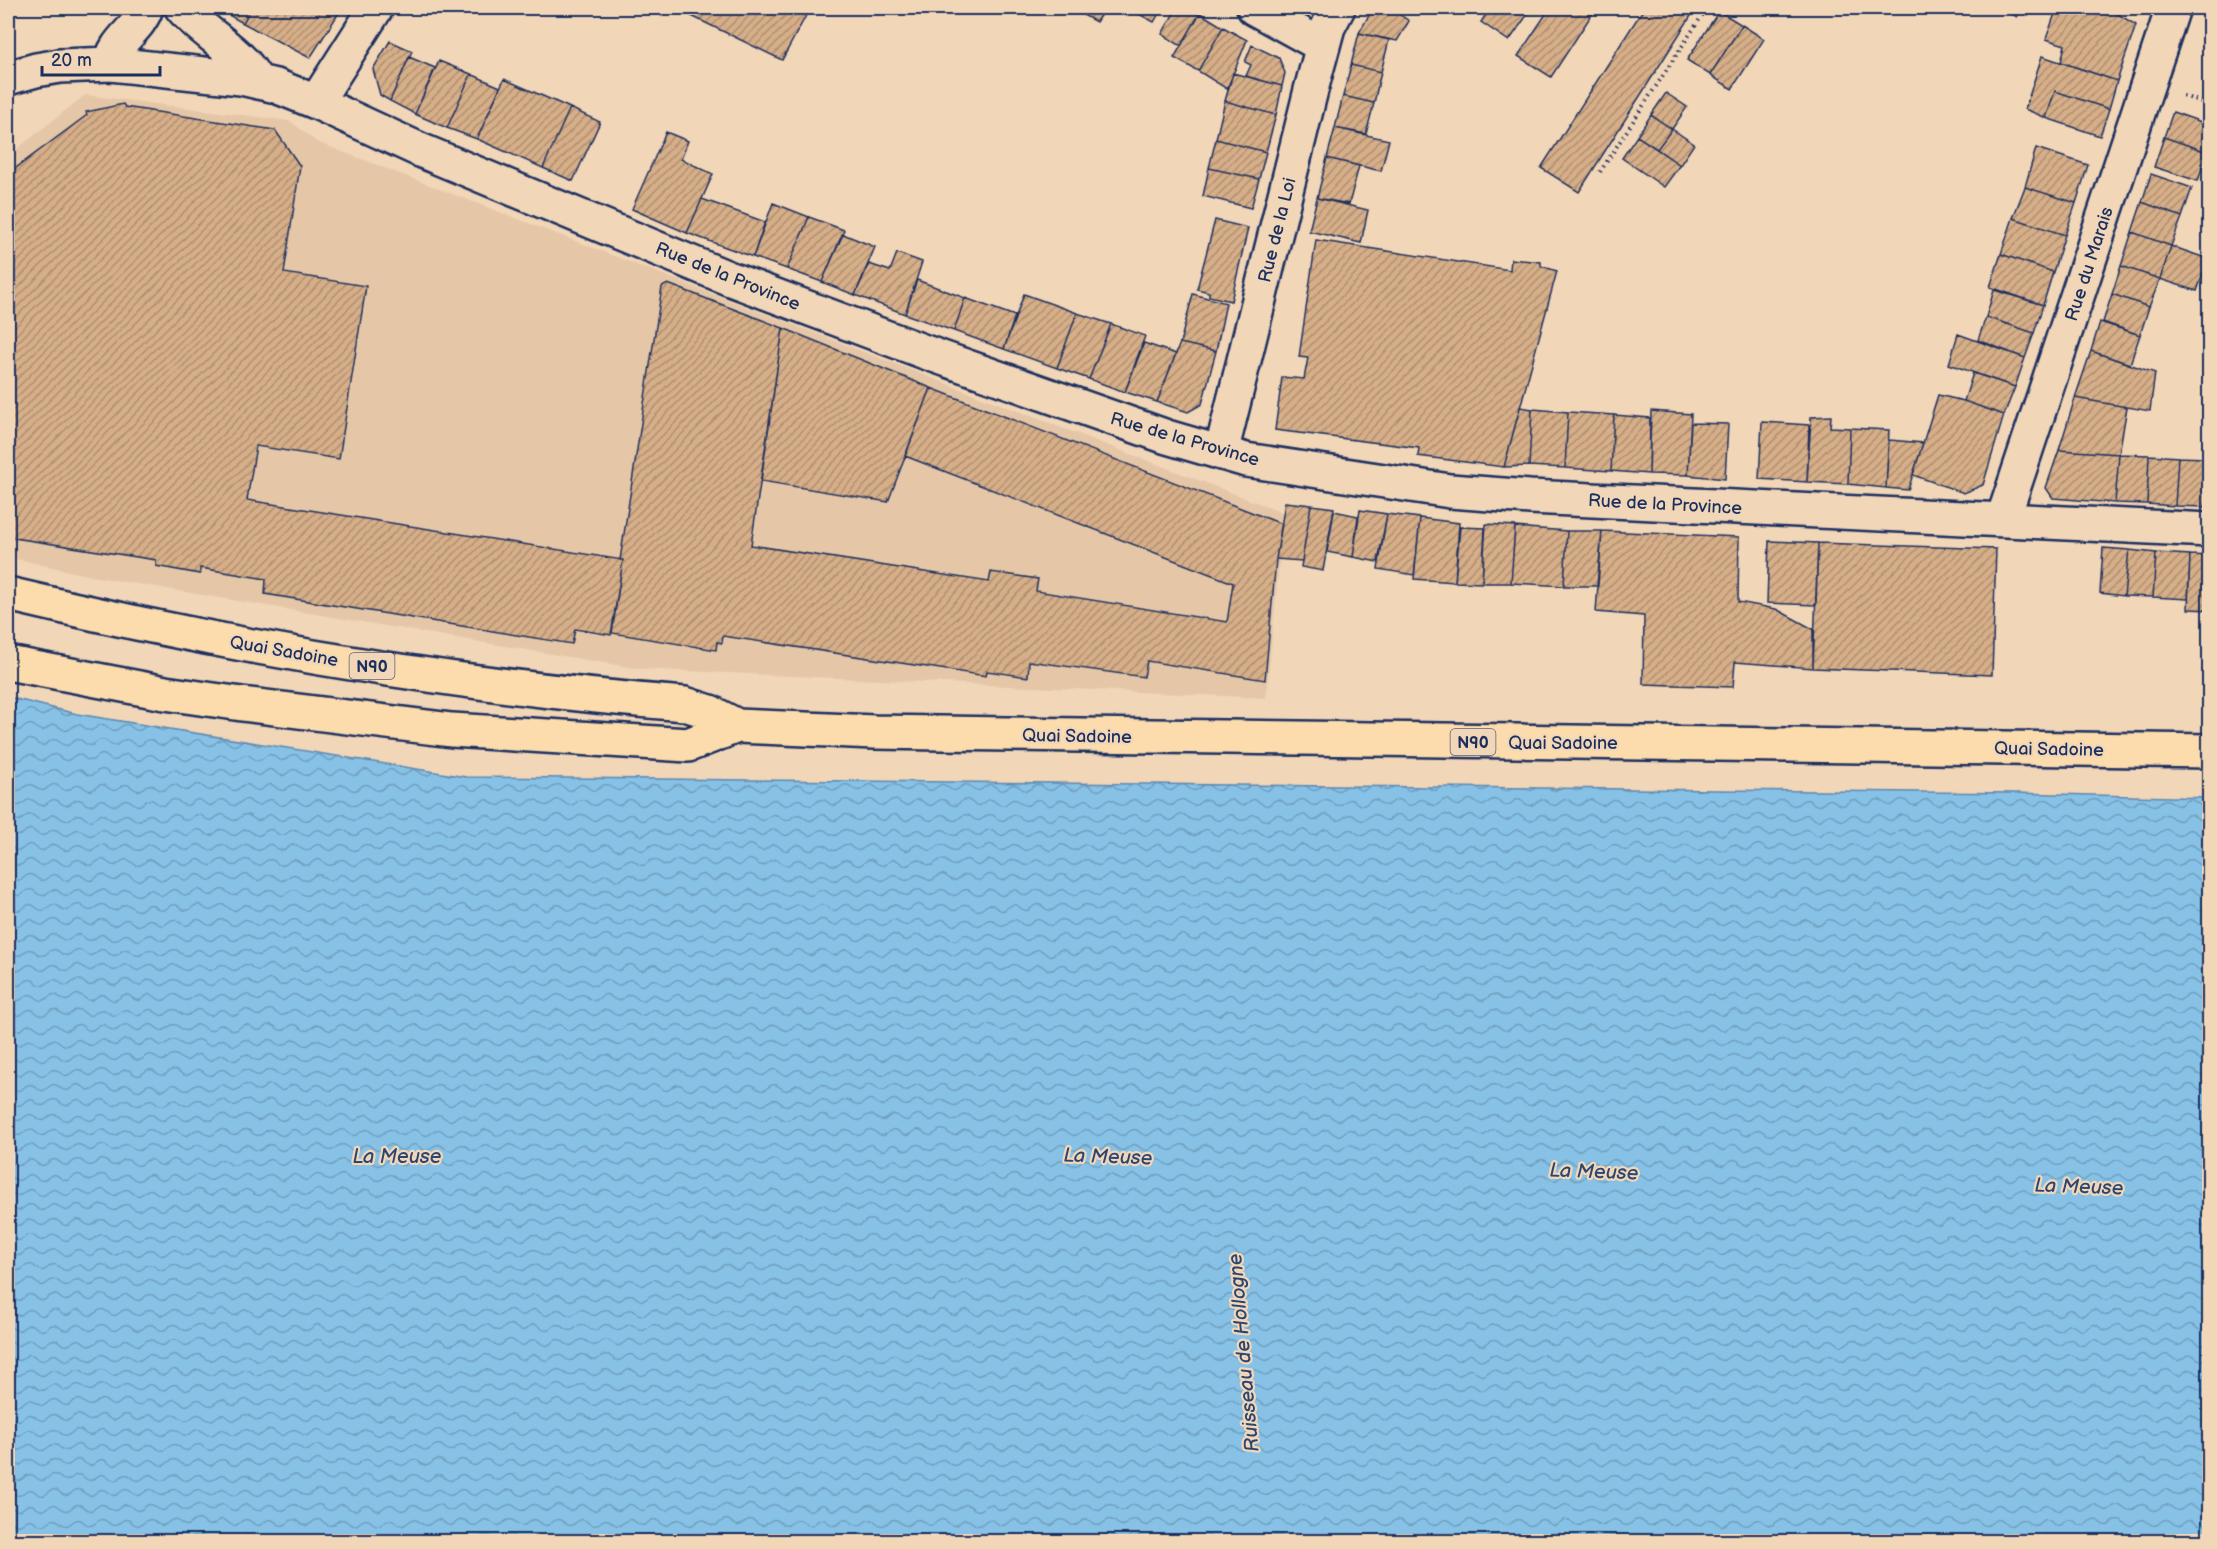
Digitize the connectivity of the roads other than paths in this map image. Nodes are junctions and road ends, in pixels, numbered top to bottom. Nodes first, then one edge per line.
1 (146, 8) edge
2 (182, 8) edge
3 (376, 8) edge
4 (1254, 8) edge
5 (1338, 8) edge
6 (2169, 9) edge
7 (1323, 46) junction
8 (111, 64) junction
9 (8, 78) edge
10 (258, 82) junction
11 (316, 102) junction
12 (1221, 453) junction
13 (2003, 519) junction
14 (2210, 530) edge
15 (8, 594) edge
16 (8, 663) edge
17 (737, 726) junction
18 (2210, 751) edge

1 - 8 street
2 - 10 street
3 - 11 street
4 - 7 street
5 - 7 street, Rue de la Loi
6 - 13 street, Rue du Marais
7 - 12 street, Rue de la Loi
8 - 9 street, Rue de la Province
8 - 10 street, Rue de la Province
10 - 11 street, Rue de la Province
11 - 12 street, Rue de la Province
12 - 13 street, Rue de la Province
13 - 14 street, Rue de la Province
15 - 17 main road, Quai Sadoine / N90
16 - 17 main road, Quai Sadoine / N90
17 - 18 main road, Quai Sadoine / N90

